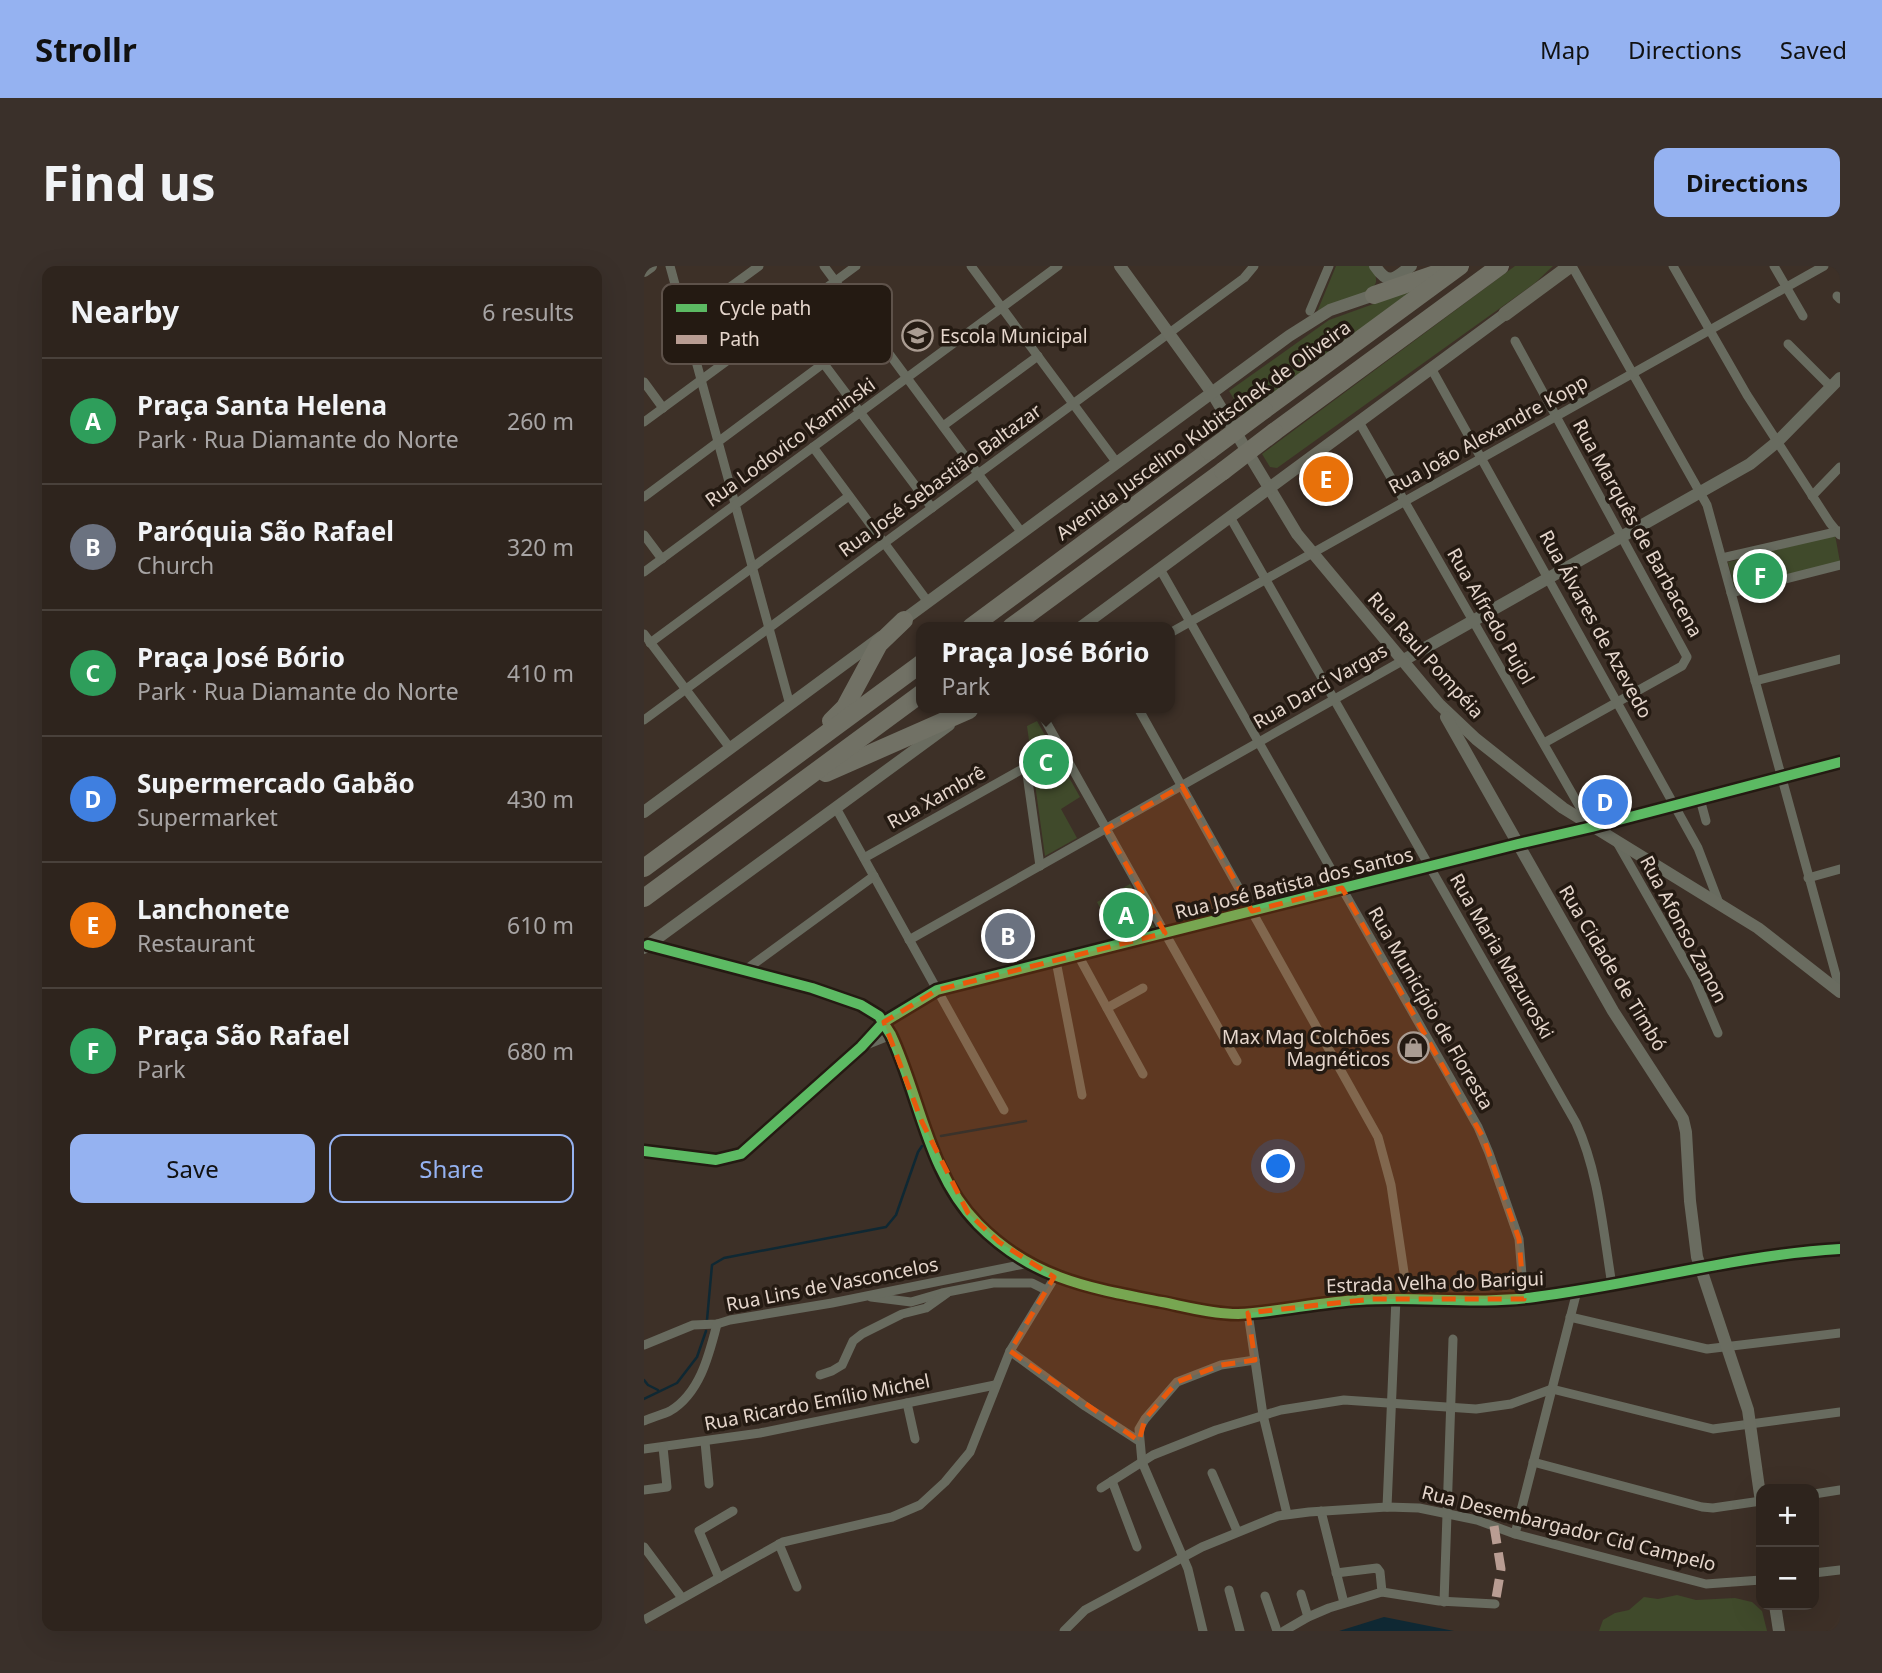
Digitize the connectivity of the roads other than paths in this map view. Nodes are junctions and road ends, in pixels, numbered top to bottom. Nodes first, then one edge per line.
1 (651, 266) edge
2 (670, 266) edge
3 (759, 266) edge
4 (824, 266) edge
5 (856, 266) edge
6 (971, 266) edge
7 (1058, 266) edge
8 (1120, 266) edge
9 (1254, 266) edge
10 (1329, 266) edge
11 (1376, 266) edge
12 (1411, 266) edge
13 (1454, 266) edge
14 (1460, 266) edge
15 (1500, 266) edge
16 (1571, 266) edge
17 (1673, 266) edge
18 (1774, 266) edge
19 (1824, 266) edge
20 (644, 271) edge
21 (835, 281) junction
22 (675, 284) edge
23 (734, 284) edge
24 (831, 284) edge
25 (837, 284) edge
26 (1786, 287) junction
27 (1374, 295) joint
28 (1002, 308) junction
29 (1310, 311) dead end
30 (1505, 314) joint
31 (1803, 316) dead end
32 (1710, 330) junction
33 (1169, 333) junction
34 (1515, 341) dead end
35 (1788, 344) dead end
36 (1038, 356) junction
37 (892, 358) edge
38 (697, 364) edge
39 (723, 364) edge
40 (823, 364) edge
41 (825, 364) edge
42 (1431, 368) junction
43 (1633, 373) junction
44 (907, 378) junction
45 (701, 380) junction
46 (644, 382) edge
47 (1835, 383) edge
48 (1212, 393) junction
49 (1073, 404) junction
50 (663, 408) junction
51 (860, 412) junction
52 (1557, 416) junction
53 (644, 422) edge
54 (1359, 422) junction
55 (943, 426) junction
56 (718, 442) junction
57 (1777, 442) junction
58 (813, 447) junction
59 (1481, 458) junction
60 (1117, 463) junction
61 (1840, 467) edge
62 (978, 474) junction
63 (1269, 488) junction
64 (1701, 492) junction
65 (849, 496) junction
66 (1812, 496) junction
67 (644, 497) edge
68 (1405, 501) junction
69 (735, 505) junction
70 (932, 508) junction
71 (1230, 517) junction
72 (1840, 532) edge
73 (1022, 533) junction
74 (644, 535) edge
75 (1623, 536) junction
76 (884, 543) junction
77 (1312, 553) junction
78 (1722, 558) junction
79 (662, 559) junction
80 (1840, 565) edge
81 (752, 568) junction
82 (1160, 569) junction
83 (644, 572) edge
84 (1548, 578) junction
85 (1266, 579) junction
86 (1731, 593) junction
87 (928, 603) junction
88 (904, 620) junction
89 (1473, 621) junction
90 (978, 622) edge
91 (1018, 622) edge
92 (1091, 622) edge
93 (1190, 622) junction
94 (769, 628) junction
95 (1175, 630) edge
96 (644, 634) edge
97 (650, 643) junction
98 (1840, 659) edge
99 (1402, 661) junction
100 (916, 667) edge
101 (1755, 681) junction
102 (686, 689) junction
103 (916, 697) edge
104 (1335, 699) junction
105 (1617, 702) junction
106 (1439, 704) junction
107 (790, 705) junction
108 (961, 713) edge
109 (965, 713) edge
110 (1044, 713) edge
111 (1141, 713) edge
112 (644, 720) edge
113 (1474, 737) junction
114 (1458, 740) junction
115 (1259, 742) junction
116 (1544, 743) junction
117 (730, 748) junction
118 (796, 756) junction
119 (1840, 762) edge
120 (1474, 766) junction
121 (1781, 778) junction
122 (1182, 786) junction
123 (788, 792) junction
124 (1700, 799) junction
125 (1675, 806) junction
126 (836, 808) junction
127 (644, 812) edge
128 (1575, 817) junction
129 (1706, 821) dead end
130 (1592, 827) junction
131 (1107, 829) junction
132 (1558, 834) junction
133 (1618, 842) junction
134 (1518, 844) junction
135 (864, 858) junction
136 (1040, 866) junction
137 (1430, 866) junction
138 (644, 868) edge
139 (1840, 869) edge
140 (874, 876) junction
141 (1808, 878) junction
142 (1342, 888) junction
143 (644, 898) edge
144 (1719, 903) junction
145 (1252, 911) junction
146 (1165, 933) junction
147 (909, 940) junction
148 (646, 946) edge
149 (1829, 954) junction
150 (1078, 955) junction
151 (1056, 961) junction
152 (744, 971) junction
153 (1817, 974) junction
154 (1143, 988) dead end
155 (937, 990) junction
156 (1840, 991) edge
157 (1107, 1008) junction
158 (884, 1022) junction
159 (1718, 1033) dead end
160 (891, 1035) junction
161 (861, 1047) junction
162 (1237, 1061) dead end
163 (1143, 1074) dead end
164 (1082, 1095) dead end
165 (1003, 1110) dead end
166 (644, 1151) edge
167 (1840, 1249) edge
168 (1029, 1263) junction
169 (1699, 1268) junction
170 (1055, 1277) junction
171 (1612, 1285) junction
172 (1046, 1290) junction
173 (1577, 1291) junction
174 (948, 1292) junction
175 (866, 1296) junction
176 (1402, 1298) junction
177 (1524, 1299) junction
178 (1248, 1313) junction
179 (1570, 1317) junction
180 (717, 1324) junction
181 (1840, 1333) edge
182 (1453, 1339) dead end
183 (644, 1345) edge
184 (1727, 1348) junction
185 (1010, 1351) junction
186 (1255, 1360) junction
187 (820, 1375) dead end
188 (995, 1385) junction
189 (1552, 1389) junction
190 (908, 1403) junction
191 (1391, 1403) junction
192 (1451, 1408) junction
193 (1840, 1412) edge
194 (1264, 1415) junction
195 (644, 1421) edge
196 (1751, 1424) junction
197 (915, 1439) dead end
198 (1139, 1441) junction
199 (705, 1442) junction
200 (663, 1447) junction
201 (644, 1449) edge
202 (1142, 1462) junction
203 (1534, 1462) junction
204 (1212, 1473) dead end
205 (1112, 1481) junction
206 (1759, 1484) edge
207 (709, 1485) dead end
208 (1101, 1488) dead end
209 (644, 1490) edge
210 (1840, 1490) edge
211 (1819, 1493) edge
212 (1756, 1503) edge
213 (1387, 1507) junction
214 (733, 1511) dead end
215 (1321, 1511) junction
216 (1446, 1513) junction
217 (1287, 1514) junction
218 (1237, 1531) junction
219 (1515, 1534) junction
220 (779, 1544) junction
221 (644, 1547) edge
222 (1137, 1547) dead end
223 (1183, 1557) junction
224 (1840, 1570) edge
225 (1819, 1572) edge
226 (1336, 1573) junction
227 (719, 1578) junction
228 (1756, 1580) edge
229 (797, 1587) dead end
230 (1229, 1590) dead end
231 (1382, 1592) junction
232 (1301, 1594) dead end
233 (1265, 1597) dead end
234 (682, 1598) junction
235 (1444, 1602) junction
236 (1344, 1603) junction
237 (1495, 1604) dead end
238 (1776, 1610) edge
239 (1308, 1617) junction
240 (644, 1620) edge
241 (1064, 1631) edge
242 (1203, 1631) edge
243 (1240, 1631) edge
244 (1277, 1631) edge
245 (1284, 1631) edge
246 (1779, 1631) edge

1 - 20 street
2 - 22 street
3 - 23 street
4 - 21 street
5 - 21 street
6 - 28 street
7 - 28 street, Rua Lodovico Kaminski
8 - 33 main road, Rua Raul Pompéia
9 - 33 street, Rua José Sebastião Baltazar
10 - 29 street
11 - 12 street
13 - 27 highway
14 - 90 highway, Avenida Juscelino Kubitschek de Oliveira, bridge
15 - 91 highway, bridge
16 - 30 main road
16 - 43 street
17 - 32 street
18 - 26 street
19 - 26 street, Rua João Alexandre Kopp
21 - 24 street
21 - 25 street
26 - 31 street
26 - 32 street, Rua João Alexandre Kopp
27 - 48 main road
28 - 36 street
28 - 44 street, Rua Lodovico Kaminski
30 - 42 main road
32 - 43 street, Rua João Alexandre Kopp
32 - 57 street
33 - 48 main road, Rua Raul Pompéia
33 - 49 street, Rua José Sebastião Baltazar
34 - 52 street, Rua Marquês de Barbacena
35 - 47 street
36 - 49 street
36 - 55 street
37 - 44 street
38 - 45 street
39 - 45 street
40 - 56 street
41 - 51 street
42 - 54 main road
42 - 59 street, Rua Álvares de Azevedo
43 - 52 street, Rua João Alexandre Kopp
43 - 64 street
44 - 51 street, Rua Lodovico Kaminski
44 - 55 street
45 - 50 street
45 - 56 street
46 - 50 street
47 - 57 street, Rua Darci Vargas
48 - 60 main road
48 - 63 main road, Rua Raul Pompéia
49 - 60 street
49 - 62 street, Rua José Sebastião Baltazar
50 - 53 street
51 - 58 street, Rua Lodovico Kaminski
51 - 70 street
52 - 59 street, Rua João Alexandre Kopp
52 - 75 street, Rua Marquês de Barbacena
54 - 63 main road
54 - 68 street, Rua Alfredo Pujol
55 - 62 street
56 - 67 street
56 - 69 street
57 - 64 street, Rua Darci Vargas
57 - 66 street
58 - 65 street
58 - 69 street, Rua Lodovico Kaminski
59 - 68 street, Rua João Alexandre Kopp
59 - 84 street, Rua Álvares de Azevedo
60 - 73 main road
61 - 66 street
62 - 70 street, Rua José Sebastião Baltazar
62 - 73 street
63 - 71 main road
63 - 77 main road, Rua Raul Pompéia
64 - 75 street, Rua Darci Vargas
64 - 78 street
65 - 76 street
65 - 81 street
66 - 72 street
68 - 77 street, Rua João Alexandre Kopp
68 - 89 street, Rua Alfredo Pujol
69 - 79 street, Rua Lodovico Kaminski
69 - 81 street
70 - 76 street, Rua José Sebastião Baltazar
71 - 82 main road
71 - 85 street, Rua Maria Mazuroski
72 - 78 street
73 - 87 main road
74 - 79 street
75 - 84 street, Rua Darci Vargas
75 - 105 street, Rua Marquês de Barbacena
76 - 87 street
76 - 94 street, Rua José Sebastião Baltazar
77 - 85 street, Rua João Alexandre Kopp
77 - 99 main road, Rua Raul Pompéia
78 - 86 street
79 - 83 street, Rua Lodovico Kaminski
80 - 86 street
81 - 94 street
81 - 97 street
82 - 92 main road
82 - 93 street, Rua Município de Floresta
84 - 89 street, Rua Darci Vargas
84 - 105 street, Rua Álvares de Azevedo
85 - 93 street, Rua João Alexandre Kopp
85 - 104 street, Rua Maria Mazuroski
86 - 101 street
87 - 88 main road
88 - 107 main road
88 - 118 highway
89 - 99 street, Rua Darci Vargas
89 - 116 street, Rua Alfredo Pujol
93 - 95 street, Rua João Alexandre Kopp
93 - 115 street, Rua Município de Floresta
94 - 102 street, Rua José Sebastião Baltazar
94 - 107 street
96 - 97 street
97 - 102 street
98 - 101 street
99 - 104 street, Rua Darci Vargas
99 - 106 main road, Rua Raul Pompéia
100 - 118 highway
101 - 121 street
102 - 112 street, Rua José Sebastião Baltazar
102 - 117 street
103 - 123 highway
104 - 115 street, Rua Darci Vargas
104 - 137 street, Rua Maria Mazuroski
105 - 116 street
105 - 125 street, Rua Álvares de Azevedo
106 - 113 main road, Rua Raul Pompéia
106 - 114 main road, Rua Cidade de Timbó
107 - 117 main road
108 - 123 highway
109 - 126 main road
110 - 131 street
111 - 122 street
113 - 114 main road
113 - 120 main road
113 - 128 main road, Rua Raul Pompéia
114 - 120 main road, Rua Cidade de Timbó
115 - 122 street, Rua Darci Vargas
115 - 142 street, Rua Município de Floresta
116 - 130 street, Rua Alfredo Pujol
117 - 127 main road
118 - 138 highway
119 - 121 street, Rua José Batista dos Santos
120 - 134 main road, Rua Cidade de Timbó
121 - 124 street, Rua José Batista dos Santos
121 - 141 street
122 - 131 street, Rua Darci Vargas
122 - 145 street
123 - 143 highway
124 - 125 street, Rua José Batista dos Santos
124 - 129 street
125 - 130 street, Rua José Batista dos Santos
125 - 144 street, Rua Álvares de Azevedo
126 - 135 street
126 - 148 main road
128 - 130 main road, Rua Raul Pompéia
128 - 132 street
130 - 132 street, Rua José Batista dos Santos
130 - 133 main road, Rua Raul Pompéia
131 - 136 street, Rua Darci Vargas
131 - 146 street
132 - 134 street, Rua José Batista dos Santos
133 - 144 main road, Rua Raul Pompéia
133 - 159 street, Rua Afonso Zanon
134 - 137 street, Rua José Batista dos Santos
134 - 169 main road, Rua Cidade de Timbó
135 - 136 street, Rua Xambrê
135 - 140 street
136 - 147 street, Rua Darci Vargas
137 - 142 street, Rua José Batista dos Santos
137 - 171 street, Rua Maria Mazuroski
139 - 141 street
140 - 147 street
140 - 152 street
141 - 149 street
142 - 145 street, Rua José Batista dos Santos
142 - 177 street, Rua Município de Floresta
144 - 153 main road, Rua Raul Pompéia
145 - 146 street, Rua José Batista dos Santos
145 - 176 street
146 - 150 street, Rua José Batista dos Santos
146 - 162 street
147 - 155 street
148 - 152 street, Estrada Velha do Barigui
149 - 153 street
149 - 156 street
150 - 151 street, Rua José Batista dos Santos
150 - 157 street
151 - 155 street, Rua José Batista dos Santos
151 - 164 street
152 - 158 street, Estrada Velha do Barigui
153 - 156 main road, Rua Raul Pompéia
154 - 157 street
155 - 158 street, Rua José Batista dos Santos
155 - 165 street
157 - 163 street
158 - 160 street, Estrada Velha do Barigui
158 - 161 street, Rua José Batista dos Santos
160 - 161 street, Rua José Batista dos Santos
160 - 168 street, Estrada Velha do Barigui
161 - 166 street, Rua José Batista dos Santos
167 - 169 street, Estrada Velha do Barigui
168 - 170 street, Estrada Velha do Barigui
168 - 175 street, Rua Lins de Vasconcelos
169 - 171 street, Estrada Velha do Barigui
169 - 184 main road, Rua Cidade de Timbó
170 - 172 street
170 - 178 street, Estrada Velha do Barigui
171 - 173 street, Estrada Velha do Barigui
172 - 174 street
172 - 185 street
173 - 177 street, Estrada Velha do Barigui
173 - 179 street
174 - 175 street
174 - 187 street
175 - 180 street, Rua Lins de Vasconcelos
176 - 177 street, Estrada Velha do Barigui
176 - 178 street, Estrada Velha do Barigui
176 - 191 street
178 - 186 street
179 - 184 street
179 - 189 street
180 - 183 street, Rua Lins de Vasconcelos
180 - 195 street
181 - 184 street
182 - 192 street
184 - 196 main road, Rua Cidade de Timbó
185 - 188 street
185 - 198 street
186 - 194 street
186 - 198 street
188 - 190 street, Rua Ricardo Emílio Michel
188 - 220 street
189 - 192 street
189 - 196 street
189 - 203 street
190 - 197 street
190 - 199 street, Rua Ricardo Emílio Michel
191 - 192 street
191 - 194 street
191 - 213 street
192 - 216 street
193 - 196 street
194 - 202 street
194 - 217 street
196 - 206 main road, Rua Cidade de Timbó
198 - 202 street
199 - 200 street, Rua Ricardo Emílio Michel
199 - 207 street
200 - 201 street, Rua Ricardo Emílio Michel
200 - 209 street
202 - 205 street
202 - 223 street
203 - 212 street
203 - 219 street
204 - 218 street
205 - 208 street
205 - 222 street
210 - 211 street
213 - 215 street, Rua Desembargador Cid Campelo
213 - 216 street, Rua Desembargador Cid Campelo
214 - 227 street
215 - 217 street, Rua Desembargador Cid Campelo
215 - 226 street
216 - 219 street, Rua Desembargador Cid Campelo
216 - 235 street
217 - 218 street, Rua Desembargador Cid Campelo
218 - 223 street, Rua Desembargador Cid Campelo
219 - 228 street, Rua Desembargador Cid Campelo
220 - 227 street
220 - 229 street
221 - 234 street
223 - 241 street, Rua Desembargador Cid Campelo
223 - 242 street
224 - 225 street
226 - 231 street
226 - 236 street
227 - 234 street
230 - 243 street
231 - 235 street
231 - 236 street
232 - 239 street
233 - 244 street
234 - 240 street
235 - 237 street
236 - 239 street
238 - 246 main road
239 - 245 street

